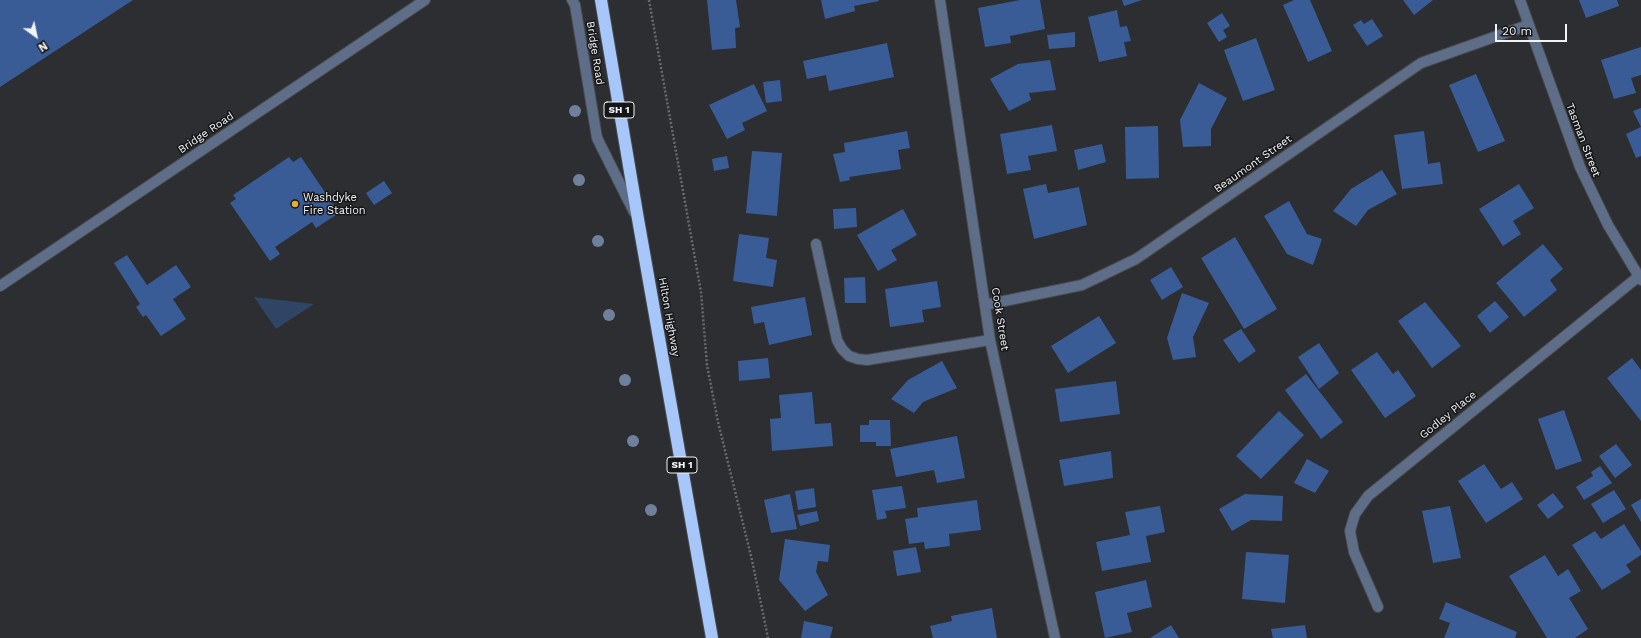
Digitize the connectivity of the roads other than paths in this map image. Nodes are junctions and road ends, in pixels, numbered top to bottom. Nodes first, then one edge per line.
1 (425, 0) edge
2 (572, 0) edge
3 (601, 0) edge
4 (940, 0) edge
5 (1520, 0) edge
6 (1528, 25) junction
7 (638, 219) junction
8 (816, 244) dead end
9 (1640, 279) edge
10 (0, 286) edge
11 (985, 305) junction
12 (990, 340) junction
13 (1378, 607) dead end
14 (712, 638) edge
15 (1055, 638) edge

1 - 10 street, Bridge Road
2 - 7 street, Bridge Road
3 - 7 highway, Hilton Highway / SH 1
4 - 11 street, Cook Street
5 - 6 street, Tasman Street
6 - 9 street, Tasman Street
6 - 11 street, Beaumont Street
7 - 14 highway, Hilton Highway / SH 1
8 - 12 street
9 - 13 street, Godley Place
11 - 12 street, Cook Street
12 - 15 street, Cook Street

